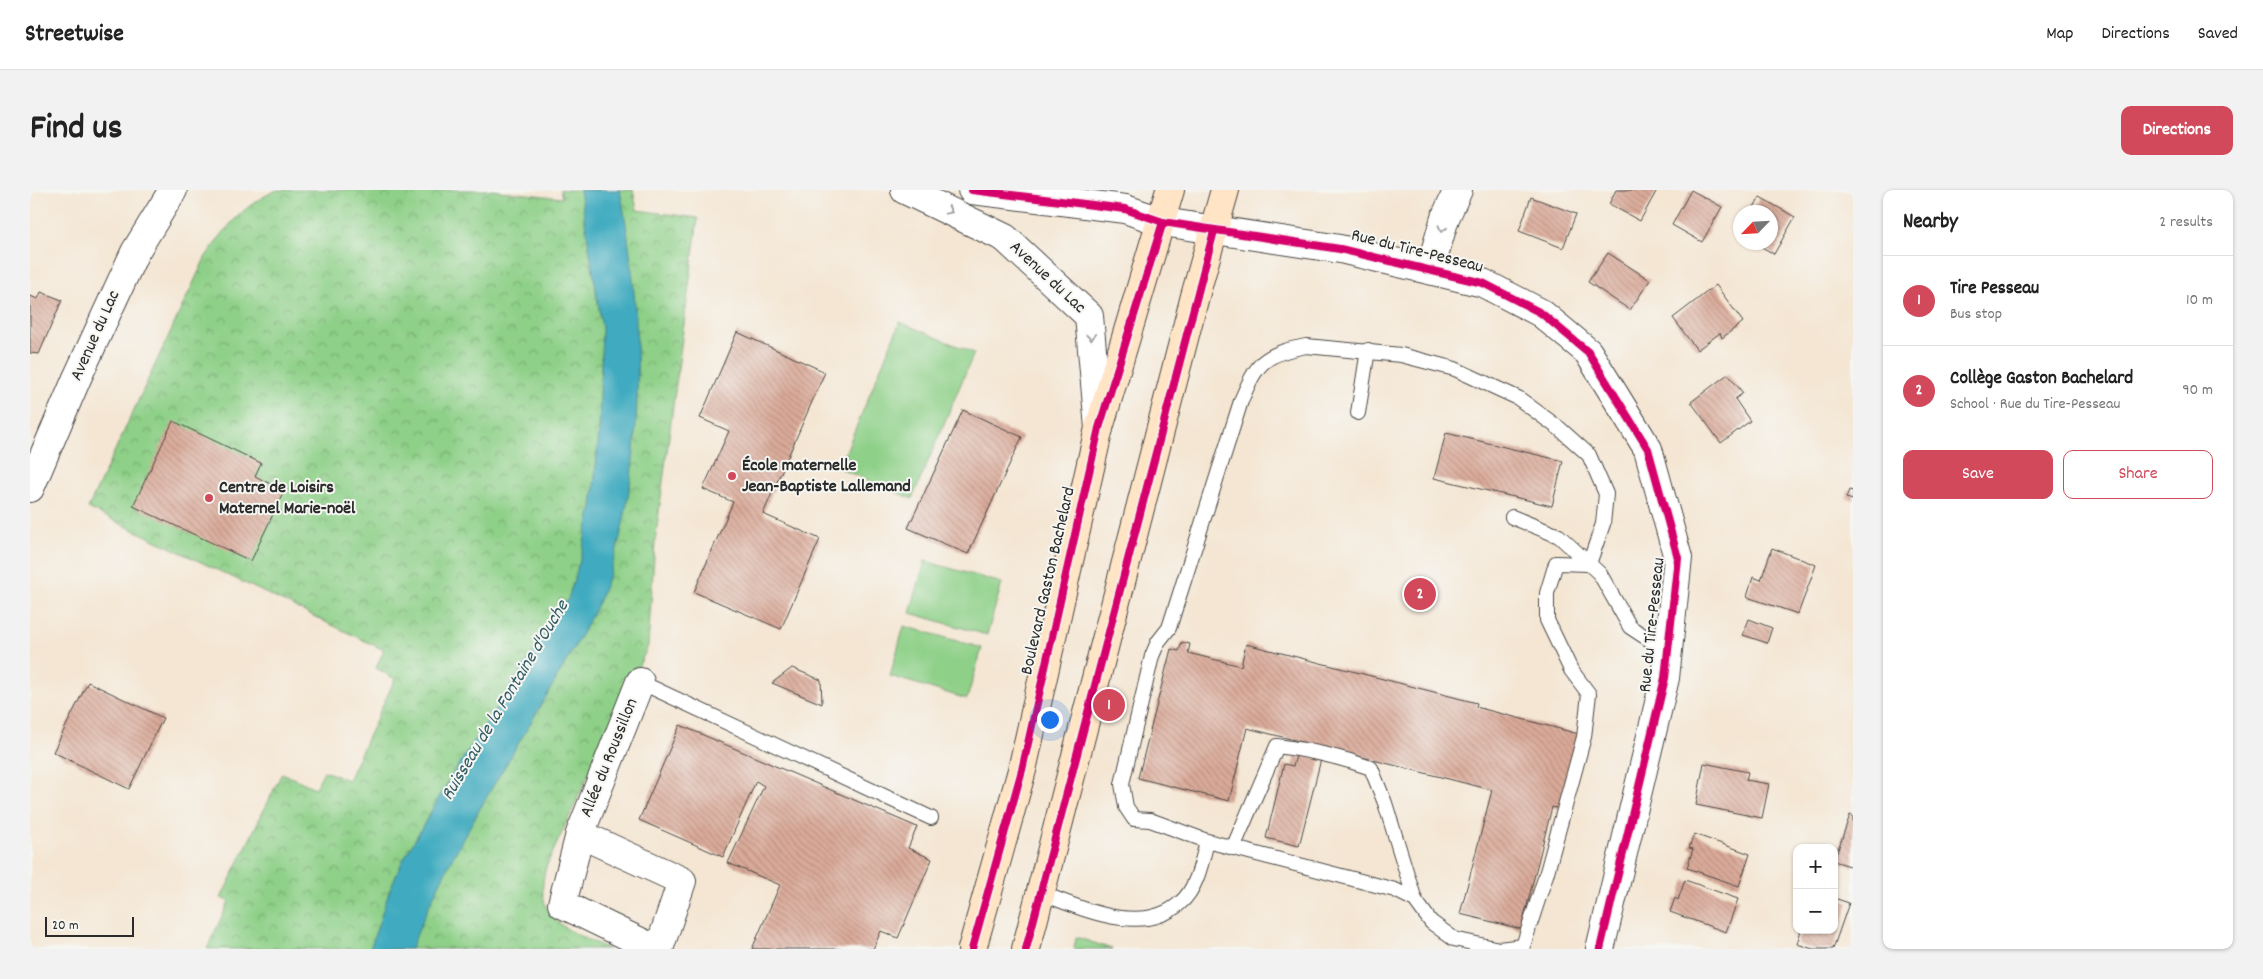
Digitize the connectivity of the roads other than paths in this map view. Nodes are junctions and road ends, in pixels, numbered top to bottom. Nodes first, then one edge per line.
1 (905, 190) edge
2 (972, 190) edge
3 (1170, 190) edge
4 (1224, 190) edge
5 (1458, 190) edge
6 (170, 191) edge
7 (1162, 222) junction
8 (1214, 231) junction
9 (1430, 269) junction
10 (1368, 350) junction
11 (1358, 413) dead end
12 (1099, 428) junction
13 (33, 473) edge
14 (1512, 517) dead end
15 (1589, 564) junction
16 (1668, 652) junction
17 (640, 682) joint
18 (931, 818) dead end
19 (580, 834) junction
20 (1207, 841) junction
21 (1233, 848) junction
22 (1041, 893) junction
23 (1416, 900) junction
24 (654, 949) edge
25 (660, 949) edge
26 (972, 949) edge
27 (1026, 949) edge
28 (1600, 949) edge

1 -> 12 street, Avenue du Lac
2 - 7 street
3 - 7 main road, Boulevard Gaston Bachelard
4 - 8 main road
5 -> 9 street
6 - 13 street, Avenue du Lac
7 - 8 street, Rue du Tire-Pesseau
7 - 12 main road, Boulevard Gaston Bachelard
8 - 9 street, Rue du Tire-Pesseau
8 - 22 main road
9 - 16 street, Rue du Tire-Pesseau
10 - 11 lane
10 - 15 lane
10 - 20 lane
12 - 26 main road, Boulevard Gaston Bachelard
14 - 15 lane
15 - 16 lane
15 - 23 lane
16 - 28 street, Rue du Tire-Pesseau
17 - 18 lane
17 - 19 street, Allée du Roussillon
19 - 24 street, Allée du Roussillon
19 - 25 street, Allée du Roussillon
20 - 21 lane
20 - 22 lane
21 - 23 lane
21 - 23 lane
22 - 27 main road

